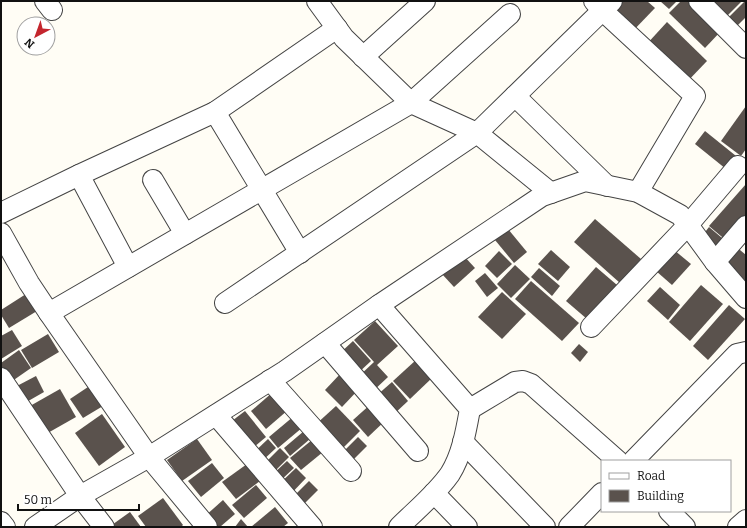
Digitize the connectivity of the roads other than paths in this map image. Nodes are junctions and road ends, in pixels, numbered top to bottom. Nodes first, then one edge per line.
1 (317, 1) edge
2 (425, 1) edge
3 (699, 1) edge
4 (603, 4) edge
5 (510, 14) dead end
6 (337, 28) junction
7 (746, 48) edge
8 (363, 57) junction
9 (516, 96) junction
10 (410, 103) junction
11 (214, 112) junction
12 (477, 133) junction
13 (738, 166) dead end
14 (79, 175) junction
15 (153, 180) dead end
16 (606, 186) junction
17 (262, 190) junction
18 (638, 192) junction
19 (551, 193) junction
20 (1, 213) edge
21 (688, 225) junction
22 (746, 226) edge
23 (1, 233) edge
24 (184, 234) junction
25 (300, 253) junction
26 (715, 262) junction
27 (128, 267) junction
28 (746, 298) edge
29 (225, 303) dead end
30 (379, 305) junction
31 (49, 313) junction
32 (591, 327) dead end
33 (325, 343) junction
34 (746, 352) edge
35 (1, 378) edge
36 (270, 380) junction
37 (470, 409) junction
38 (216, 414) junction
39 (463, 442) junction
40 (418, 452) dead end
41 (149, 456) junction
42 (617, 460) edge
43 (634, 460) edge
44 (351, 471) dead end
45 (434, 493) junction
46 (601, 494) edge
47 (80, 496) junction
48 (670, 512) edge
49 (746, 520) edge
50 (1, 522) edge
51 (5, 527) edge
52 (35, 527) edge
53 (104, 527) edge
54 (207, 527) edge
55 (312, 527) edge
56 (398, 527) edge
57 (467, 527) edge
58 (545, 527) edge
59 (569, 527) edge
60 (685, 527) edge
61 (738, 527) edge

1 - 6 street
2 - 8 street
3 - 7 street
4 - 9 street
4 - 18 street
5 - 10 street
6 - 8 street
6 - 11 street
8 - 10 street
9 - 12 street
9 - 16 street
10 - 12 street
10 - 17 street
11 - 14 street
11 - 17 street
12 - 19 street
12 - 25 street
13 - 21 street
14 - 20 street
14 - 27 street
15 - 24 street
16 - 18 street
16 - 19 street
17 - 24 street
17 - 25 street
18 - 21 street
19 - 30 street
21 - 26 street
21 - 32 street
22 - 26 street
23 - 31 street
24 - 27 street
25 - 29 street
26 - 28 street
27 - 31 street
30 - 33 street
30 - 37 street
31 - 41 street
33 - 36 street
33 - 40 street
34 - 43 street
35 - 47 street
36 - 38 street
36 - 44 street
37 - 39 street
37 - 42 street
38 - 41 street
38 - 55 street
39 - 45 street
39 - 58 street
41 - 47 street
41 - 54 street
45 - 56 street
45 - 57 street
46 - 59 street
47 - 52 street
47 - 53 street
48 - 60 street
49 - 61 street
50 - 51 street

